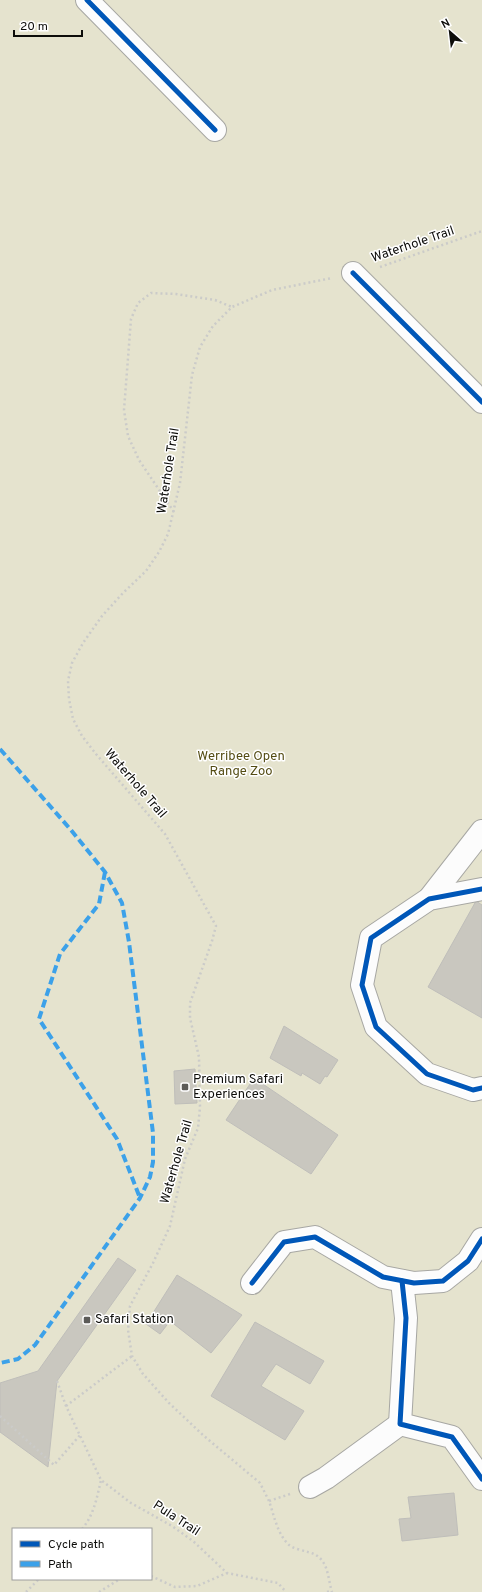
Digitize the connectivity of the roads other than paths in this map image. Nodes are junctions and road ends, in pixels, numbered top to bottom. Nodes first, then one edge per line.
1 (87, 0) edge
2 (215, 130) dead end
3 (352, 274) road end
4 (482, 402) edge
5 (482, 831) edge
6 (482, 889) edge
7 (429, 899) junction
8 (482, 1088) edge
9 (482, 1239) edge
10 (402, 1281) junction
11 (252, 1282) dead end
12 (400, 1424) junction
13 (482, 1479) edge
14 (310, 1487) road end

1 - 2 street
3 - 4 street
5 - 7 street
6 - 7 street
7 - 8 street
9 - 10 street
10 - 11 street
10 - 12 street
12 - 13 street
12 - 14 street

